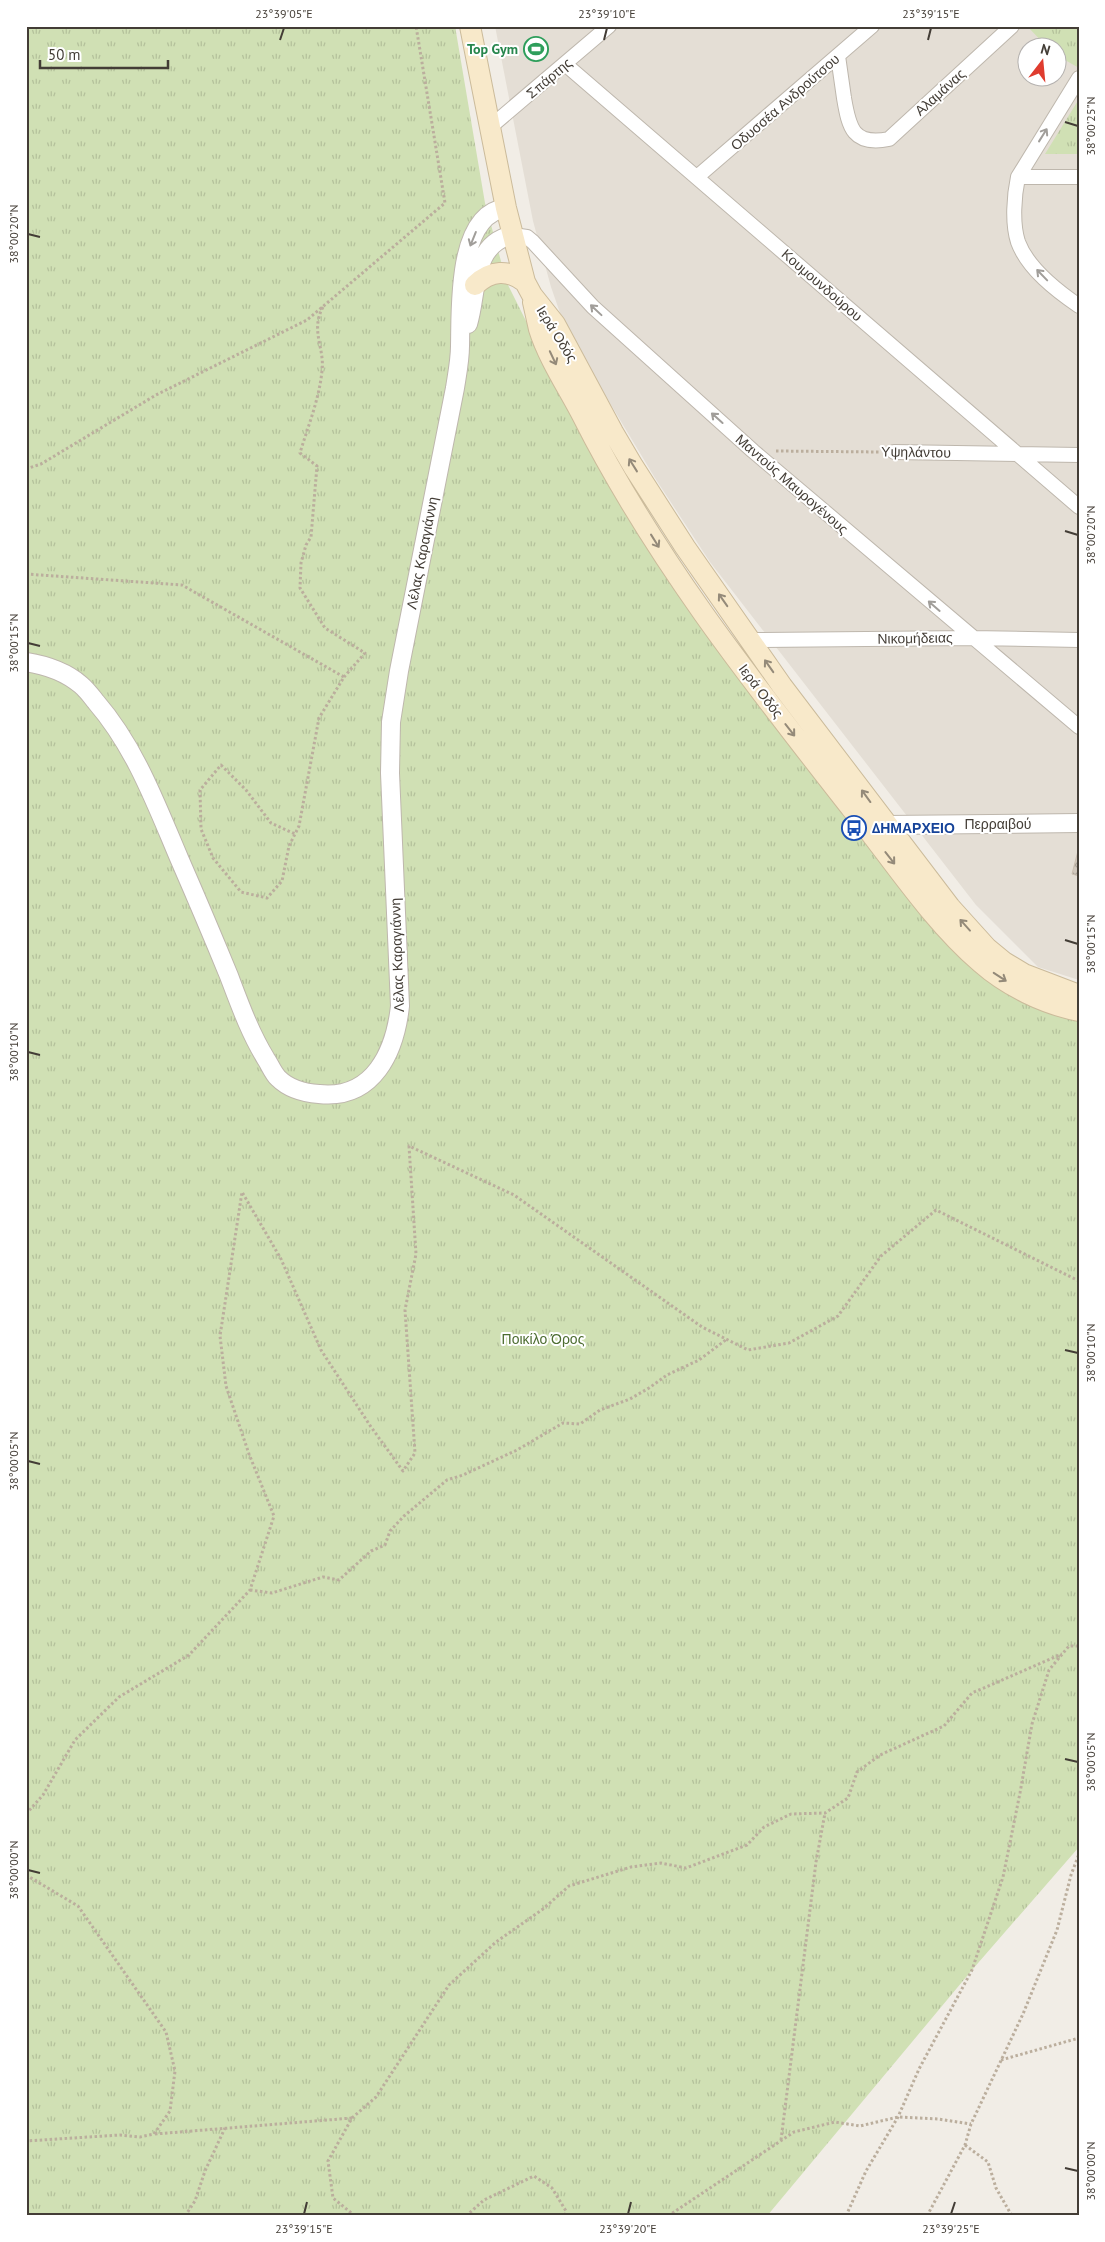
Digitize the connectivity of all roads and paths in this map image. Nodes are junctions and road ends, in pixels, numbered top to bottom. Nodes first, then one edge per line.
1 (416, 26) edge
2 (470, 26) edge
3 (608, 26) edge
4 (872, 26) edge
5 (1012, 26) edge
6 (838, 56) junction
7 (566, 64) junction
8 (1079, 78) edge
9 (489, 128) junction
10 (697, 177) junction
11 (1018, 177) junction
12 (1079, 177) edge
13 (506, 208) junction
14 (513, 235) junction
15 (475, 285) junction
16 (529, 289) junction
17 (324, 305) junction
18 (1079, 306) edge
19 (460, 348) junction
20 (753, 450) junction
21 (894, 452) joint
22 (1018, 454) junction
23 (1079, 455) edge
24 (26, 469) edge
25 (1079, 507) edge
26 (26, 574) edge
27 (971, 638) junction
28 (750, 640) junction
29 (1079, 640) edge
30 (26, 662) edge
31 (344, 677) junction
32 (1079, 727) edge
33 (1079, 823) edge
34 (886, 824) junction
35 (295, 834) junction
36 (1079, 996) edge
37 (1079, 1011) edge
38 (1079, 1281) edge
39 (728, 1339) junction
40 (250, 1590) junction
41 (1079, 1646) edge
42 (1062, 1654) junction
43 (825, 1813) junction
44 (26, 1814) edge
45 (1079, 1854) edge
46 (26, 1875) edge
47 (1079, 2038) edge
48 (1001, 2060) junction
49 (898, 2117) junction
50 (352, 2118) junction
51 (971, 2124) junction
52 (225, 2128) junction
53 (154, 2134) junction
54 (26, 2141) edge
55 (781, 2141) junction
56 (965, 2145) junction
57 (185, 2216) edge
58 (355, 2216) edge
59 (466, 2216) edge
60 (565, 2216) edge
61 (668, 2216) edge
62 (846, 2216) edge
63 (926, 2216) edge
64 (1012, 2216) edge

1 - 17 path
2 - 9 main road, Ιερά Οδός
3 - 7 street, Σπάρτης
4 - 6 street, Οδυσσέα Ανδρούτσου
5 - 6 street, Αλαμάνας
6 - 10 street, Οδυσσέα Ανδρούτσου
7 - 9 street, Σπάρτης
7 - 10 street, Κουμουνδούρου
11 -> 8 street
9 - 13 main road, Ιερά Οδός
10 - 22 street, Κουμουνδούρου
11 - 12 street
18 -> 11 street
13 - 14 main road, Ιερά Οδός
13 -> 19 street, Λέλας Καραγιάννη
14 - 15 street, Λέλας Καραγιάννη
14 - 16 main road, Ιερά Οδός
20 -> 14 street, Μαντούς Μαυρογένους
15 - 16 main road
15 - 19 street, Λέλας Καραγιάννη
28 -> 16 main road, Ιερά Οδός
16 -> 37 main road, Ιερά Οδός
17 - 24 path
17 - 31 path
19 - 30 street, Λέλας Καραγιάννη
20 - 21 path, Υψηλάντου
27 -> 20 street, Μαντούς Μαυρογένους
21 - 22 street, Υψηλάντου
22 - 23 street, Υψηλάντου
22 - 25 street, Κουμουνδούρου
26 - 31 path
27 - 28 street, Νικομήδειας
27 - 29 street, Νικομήδειας
27 - 32 street, Μαντούς Μαυρογένους
34 -> 28 main road, Ιερά Οδός
31 - 35 path
33 - 34 street, Περραιβού
36 -> 34 main road, Ιερά Οδός
35 - 35 path
38 - 39 path
39 - 40 path
39 - 40 path
40 - 44 path
41 - 42 path
42 - 43 path
42 - 49 path
43 - 50 path
43 - 55 path
45 - 48 path
46 - 53 path
47 - 48 path
48 - 51 path
49 - 51 path
49 - 55 path
49 - 62 path
50 - 52 path
50 - 58 path
51 - 56 path
52 - 53 path
52 - 57 path
53 - 54 path
55 - 61 path
56 - 63 path
56 - 64 path
59 - 60 path

